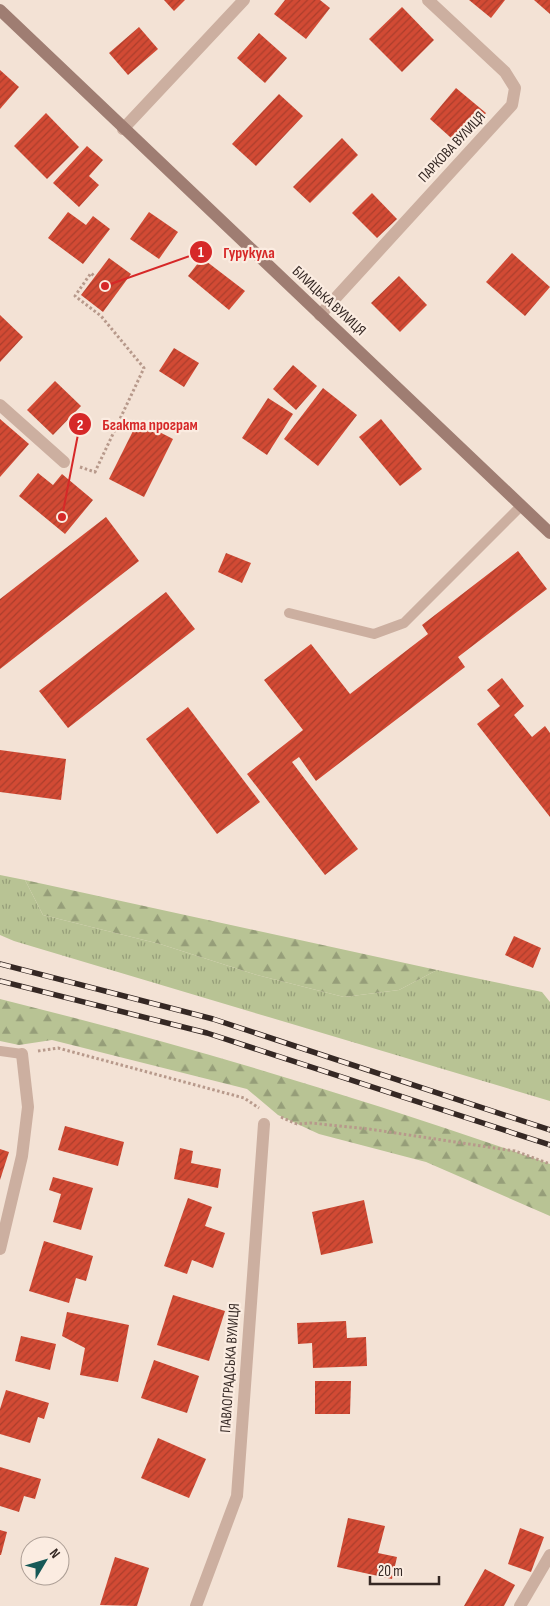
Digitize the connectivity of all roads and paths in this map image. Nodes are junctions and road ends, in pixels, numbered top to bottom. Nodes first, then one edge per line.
1 (244, 0) edge
2 (428, 0) edge
3 (0, 10) edge
4 (124, 129) junction
5 (95, 277) dead end
6 (320, 315) junction
7 (0, 405) edge
8 (64, 462) joint
9 (521, 506) junction
10 (550, 533) edge
11 (289, 613) dead end
12 (0, 1051) edge
13 (22, 1054) junction
14 (259, 1108) junction
15 (274, 1115) dead end
16 (266, 1118) junction
17 (550, 1164) edge
18 (0, 1248) edge
19 (550, 1555) edge
20 (196, 1606) edge
21 (520, 1606) edge

1 - 4 street
2 - 6 street, ПАРКОВА ВУЛИЦЯ
3 - 4 main road, БІЛИЦЬКА ВУЛИЦЯ
4 - 6 main road, БІЛИЦЬКА ВУЛИЦЯ
5 - 8 path
6 - 9 main road, БІЛИЦЬКА ВУЛИЦЯ
7 - 8 street
9 - 10 main road, БІЛИЦЬКА ВУЛИЦЯ
9 - 11 lane
12 - 13 lane
13 - 14 path
13 - 18 street
14 - 16 path
14 - 16 path
15 - 17 path
16 - 20 street, ПАВЛОГРАДСЬКА ВУЛИЦЯ
19 - 21 street

